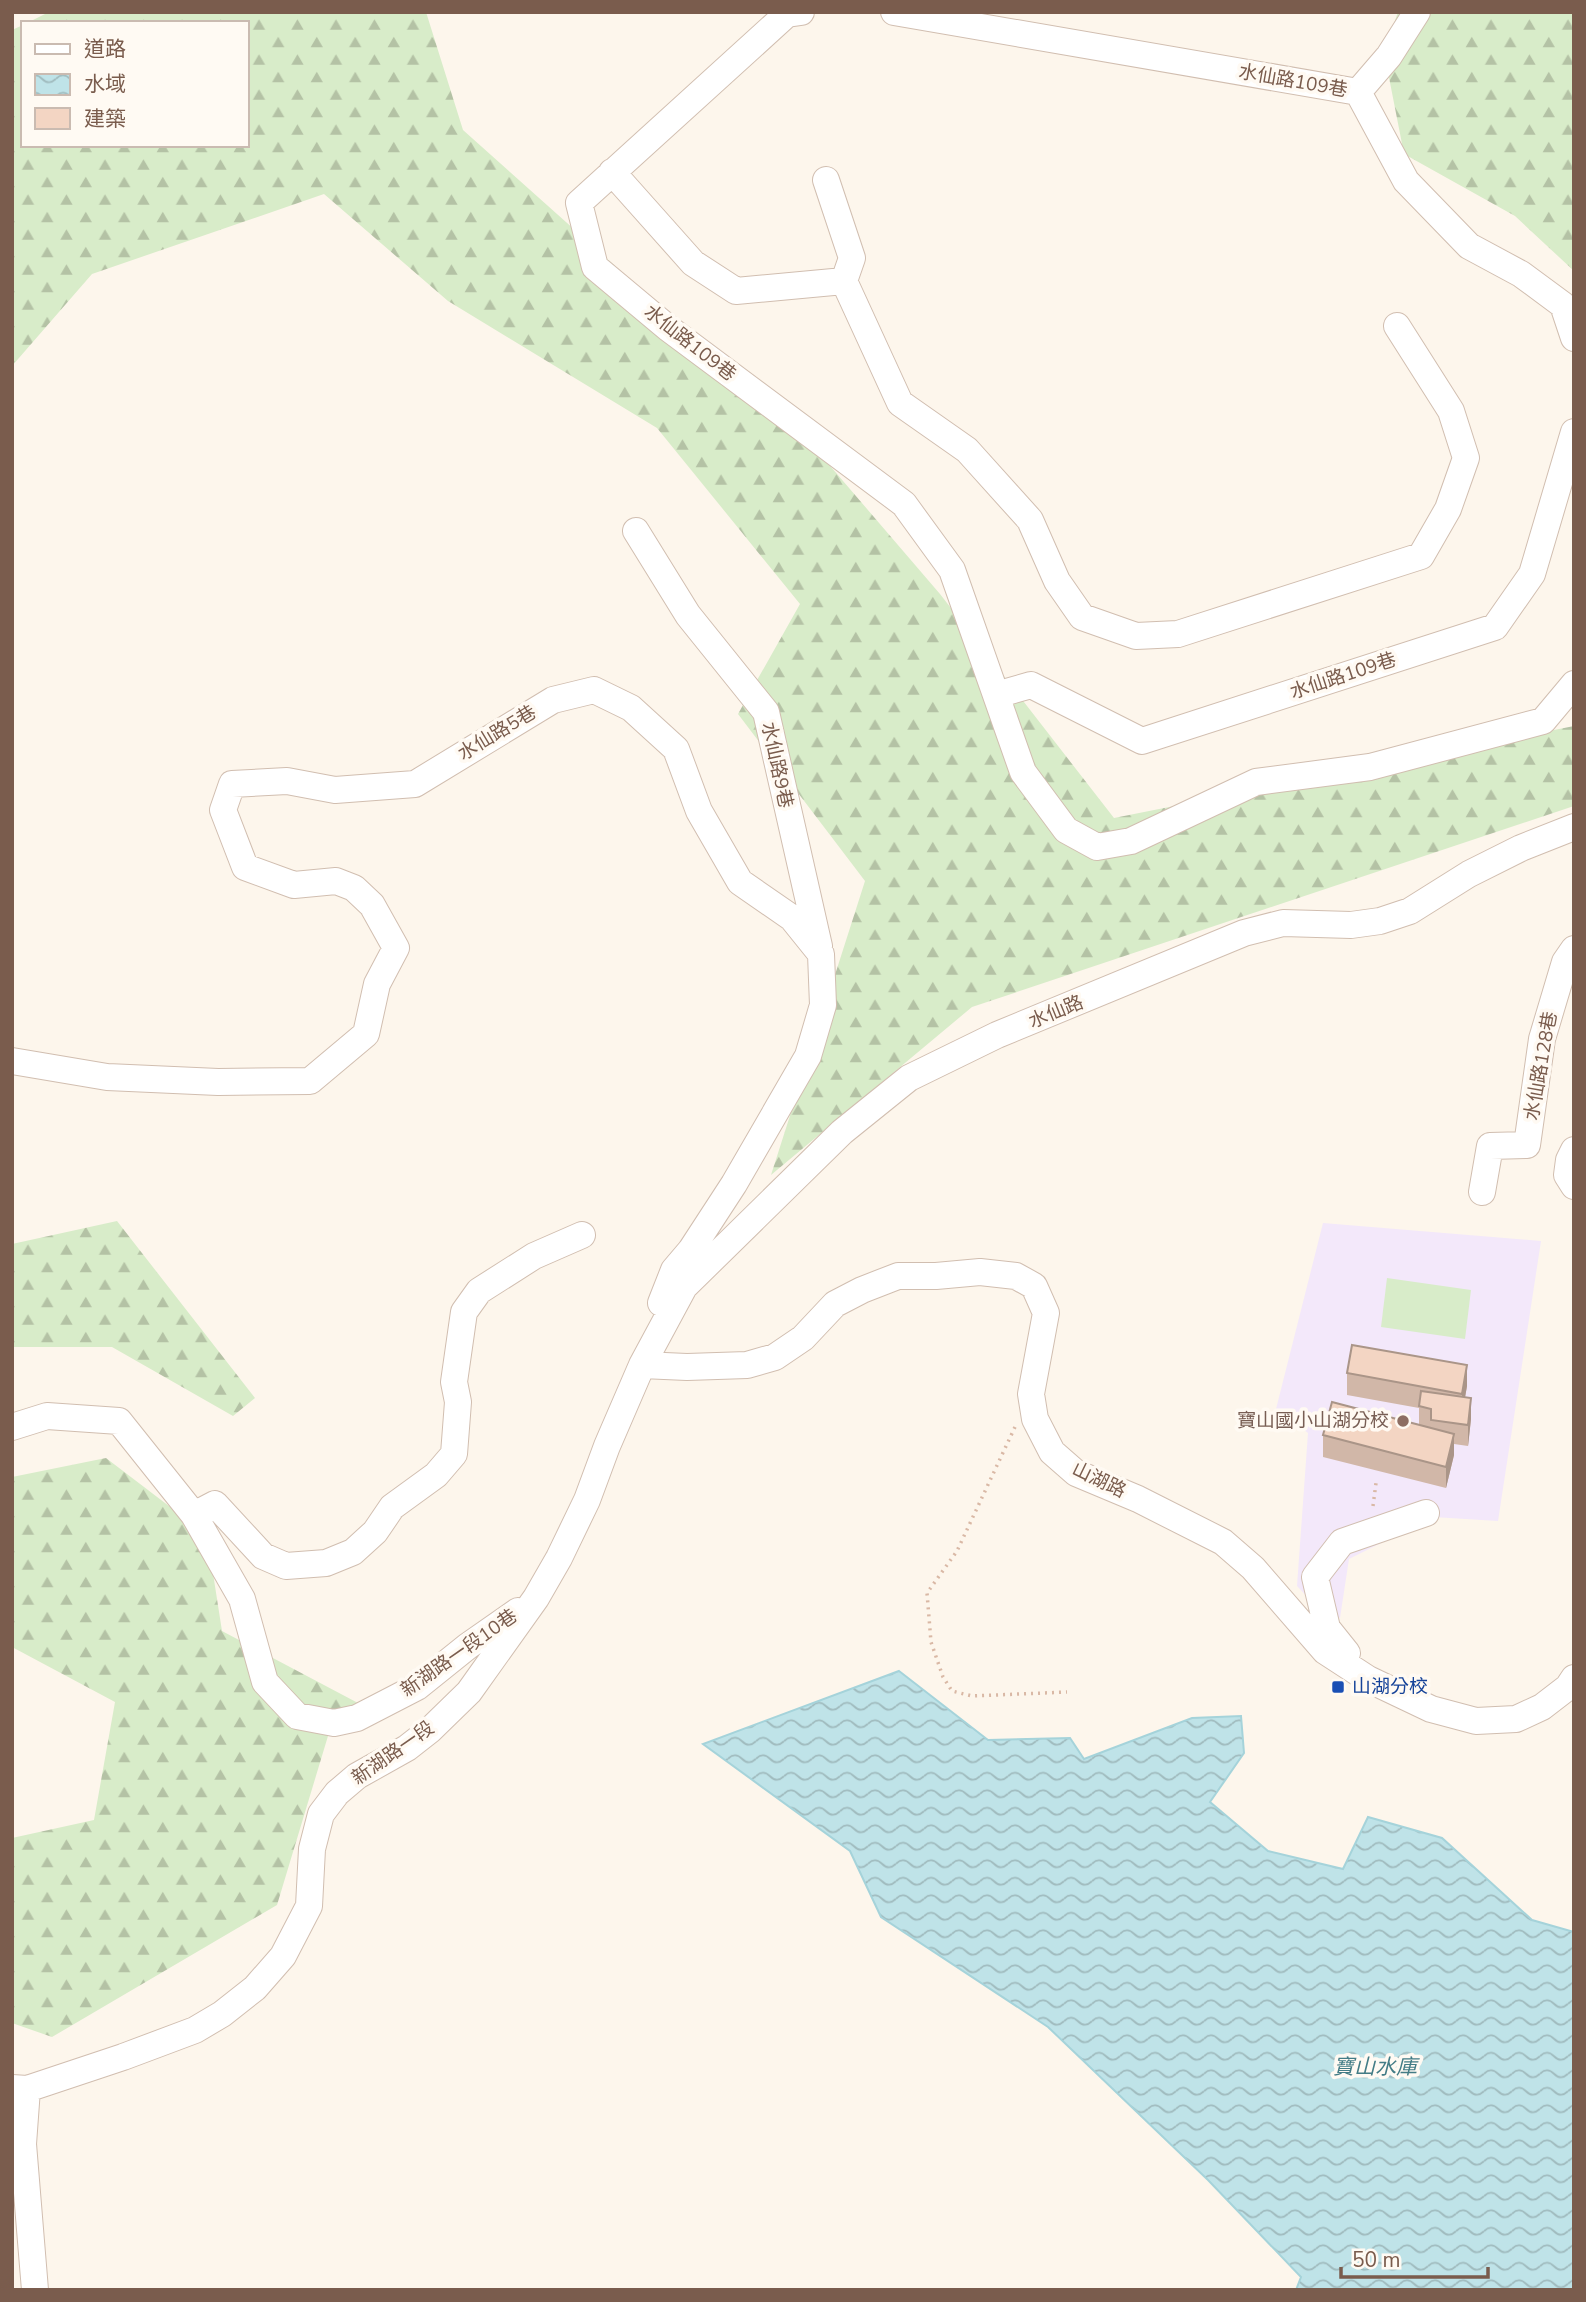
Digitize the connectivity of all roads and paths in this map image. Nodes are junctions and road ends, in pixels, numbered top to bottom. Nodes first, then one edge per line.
1 (801, 12) edge
2 (894, 12) edge
3 (1417, 12) edge
4 (1358, 92) junction
5 (612, 172) junction
6 (826, 180) dead end
7 (844, 281) junction
8 (1397, 326) dead end
9 (1574, 338) edge
10 (1574, 432) edge
11 (636, 531) dead end
12 (1574, 684) edge
13 (996, 695) junction
14 (1574, 827) edge
15 (1574, 949) edge
16 (821, 954) junction
17 (12, 1061) edge
18 (1574, 1150) edge
19 (1574, 1186) edge
20 (1482, 1192) dead end
21 (582, 1235) dead end
22 (642, 1365) junction
23 (1031, 1394) junction
24 (12, 1427) edge
25 (1426, 1513) dead end
26 (194, 1515) junction
27 (536, 1598) junction
28 (1574, 1678) edge
29 (1368, 1679) junction
30 (1067, 1692) dead end
31 (20, 2089) edge
32 (35, 2290) edge

1 - 5 street, 水仙路109巷
2 - 4 street, 水仙路109巷
3 - 4 street
4 - 9 street, 水仙路109巷
5 - 7 street
5 - 13 street, 水仙路109巷
6 - 7 street
7 - 8 street
10 - 13 street, 水仙路109巷
11 - 16 street, 水仙路9巷
12 - 13 street, 水仙路109巷
14 - 22 street, 水仙路
15 - 20 street, 水仙路128巷
16 - 17 street, 水仙路5巷
16 - 22 street
18 - 19 street
21 - 26 street
22 - 23 street, 山湖路
22 - 27 street, 新湖路一段
23 - 29 street, 山湖路
23 - 30 path
24 - 26 street, 新湖路一段10巷
25 - 29 street
26 - 27 street, 新湖路一段10巷
27 - 31 street, 新湖路一段
28 - 29 street, 山湖路
31 - 32 street

